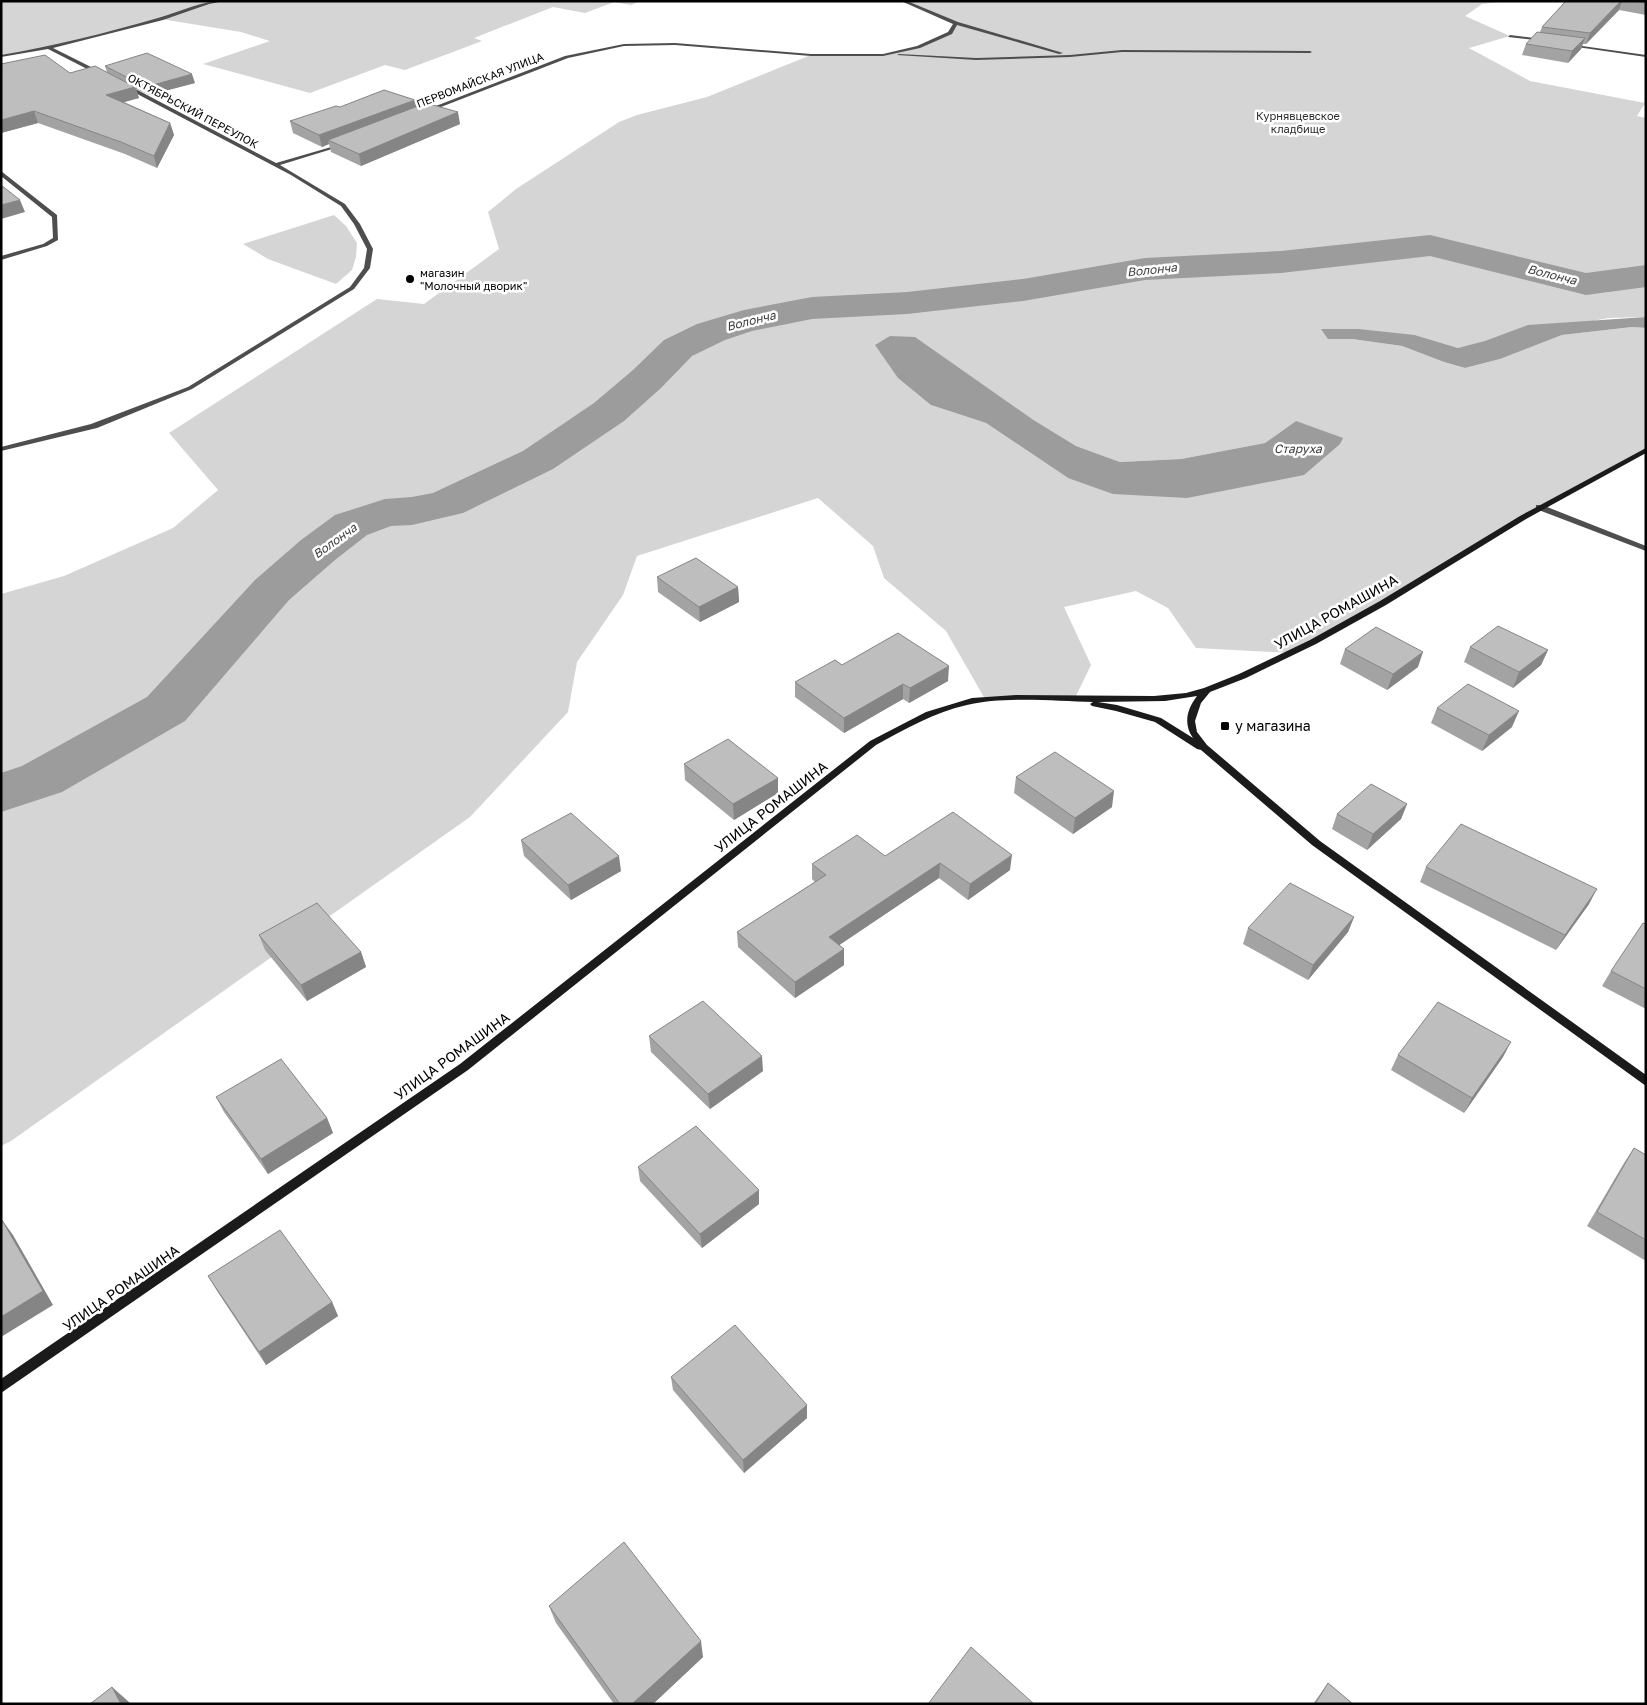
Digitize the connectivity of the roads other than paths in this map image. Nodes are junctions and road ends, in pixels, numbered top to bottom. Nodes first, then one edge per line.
1 (222, 1) edge
2 (903, 1) edge
3 (956, 23) junction
4 (1510, 36) dead end
5 (1554, 42) edge
6 (1563, 43) edge
7 (49, 48) junction
8 (1310, 52) dead end
9 (883, 55) junction
10 (1, 56) edge
11 (1070, 56) junction
12 (1646, 56) edge
13 (108, 77) edge
14 (124, 85) edge
15 (418, 114) edge
16 (347, 142) edge
17 (274, 165) junction
18 (1, 173) edge
19 (1, 258) edge
20 (1, 449) edge
21 (1646, 450) edge
22 (1538, 507) junction
23 (1646, 549) edge
24 (1206, 690) junction
25 (1074, 700) junction
26 (1222, 762) junction
27 (1646, 1081) edge
28 (1, 1387) edge

1 - 7 street
2 - 3 street
3 - 9 street, ПЕРВОМАЙСКАЯ УЛИЦА
3 - 11 street
4 - 5 street
6 - 12 street
7 - 10 street
7 - 13 street, ОКТЯБРЬСКИЙ ПЕРЕУЛОК
8 - 11 street
9 - 11 street
9 - 15 street, ПЕРВОМАЙСКАЯ УЛИЦА
14 - 17 street, ОКТЯБРЬСКИЙ ПЕРЕУЛОК
16 - 17 street
17 - 20 street
18 - 19 street
21 - 22 street, УЛИЦА РОМАШИНА
22 - 23 street
22 - 24 street, УЛИЦА РОМАШИНА
24 - 25 street, УЛИЦА РОМАШИНА
24 - 26 street
25 - 26 street
25 - 28 street, УЛИЦА РОМАШИНА
26 - 27 street

